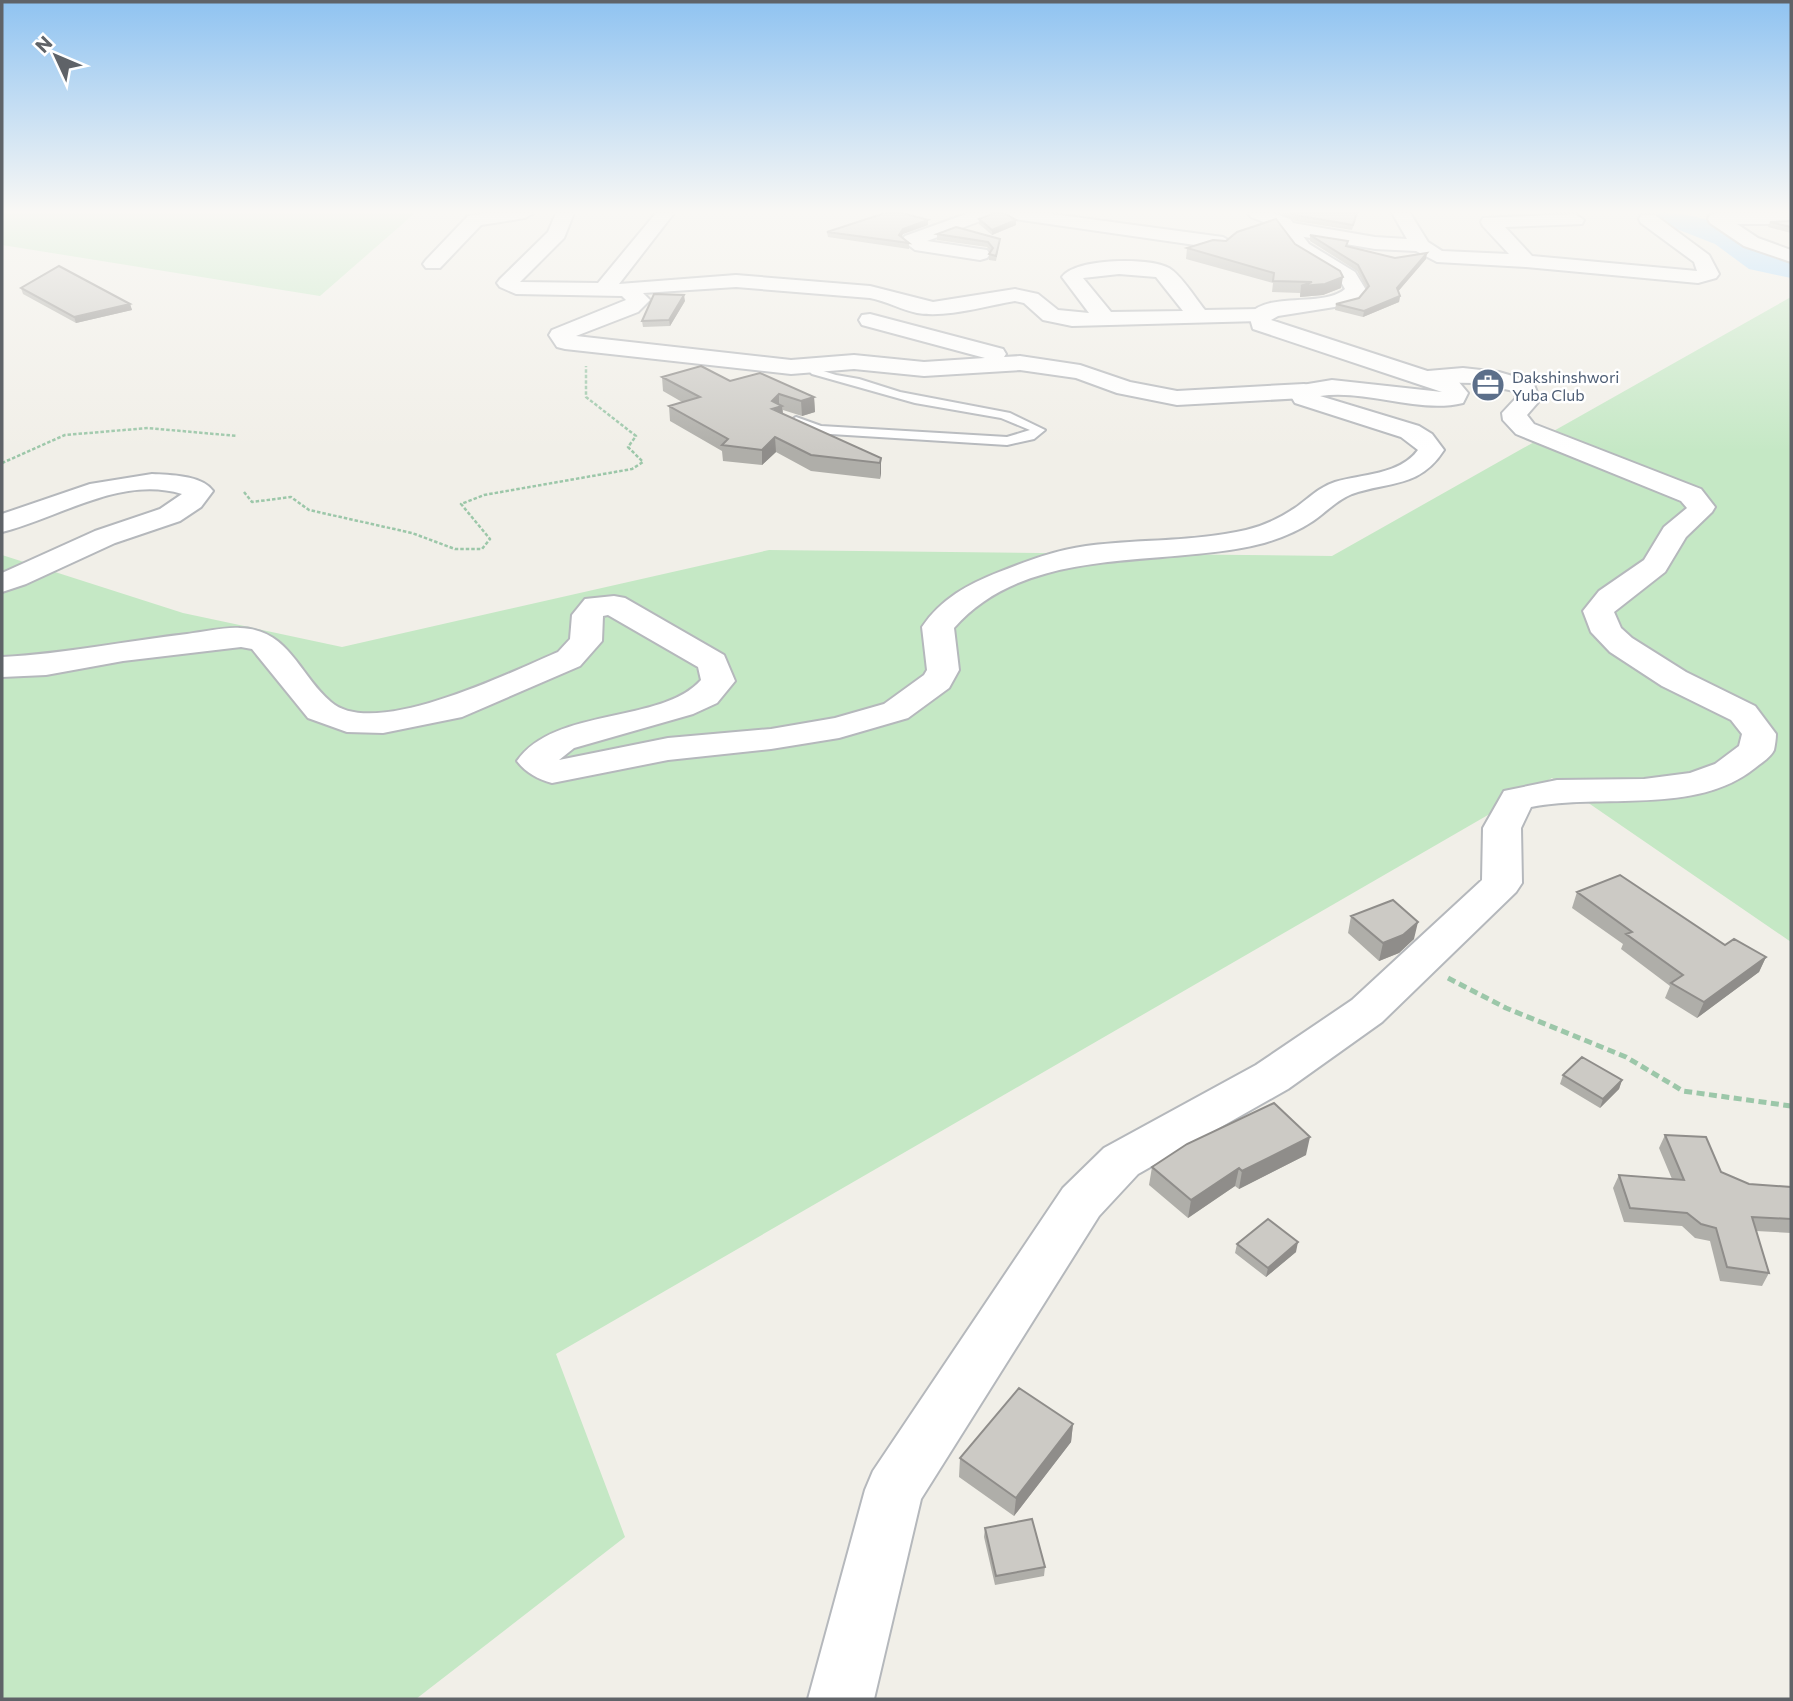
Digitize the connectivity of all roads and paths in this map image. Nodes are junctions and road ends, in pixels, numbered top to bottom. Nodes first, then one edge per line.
1 (630, 292) edge
2 (872, 292) edge
3 (1084, 292) edge
4 (1179, 292) edge
5 (1354, 292) edge
6 (1646, 292) edge
7 (1662, 292) edge
8 (1259, 315) junction
9 (1199, 316) junction
10 (1105, 319) junction
11 (870, 320) dead end
12 (586, 345) junction
13 (1020, 363) junction
14 (809, 365) junction
15 (1424, 377) junction
16 (1304, 391) junction
17 (781, 415) edge
18 (237, 436) dead end
19 (2, 463) edge
20 (244, 492) dead end
21 (2, 524) edge
22 (2, 583) edge
23 (2, 667) edge
24 (1419, 964) junction
25 (1791, 1106) edge
26 (841, 1699) edge

1 - 12 street
2 - 10 street
3 - 10 street
4 - 9 street
5 - 8 street
6 - 7 street
8 - 9 street
8 - 15 street
9 - 10 street
11 - 13 street
12 - 14 street
12 - 20 path
13 - 14 street
13 - 16 street
14 - 17 lane
15 - 16 street
15 - 24 street
16 - 23 street
18 - 19 path
21 - 22 street
24 - 25 path
24 - 26 street

